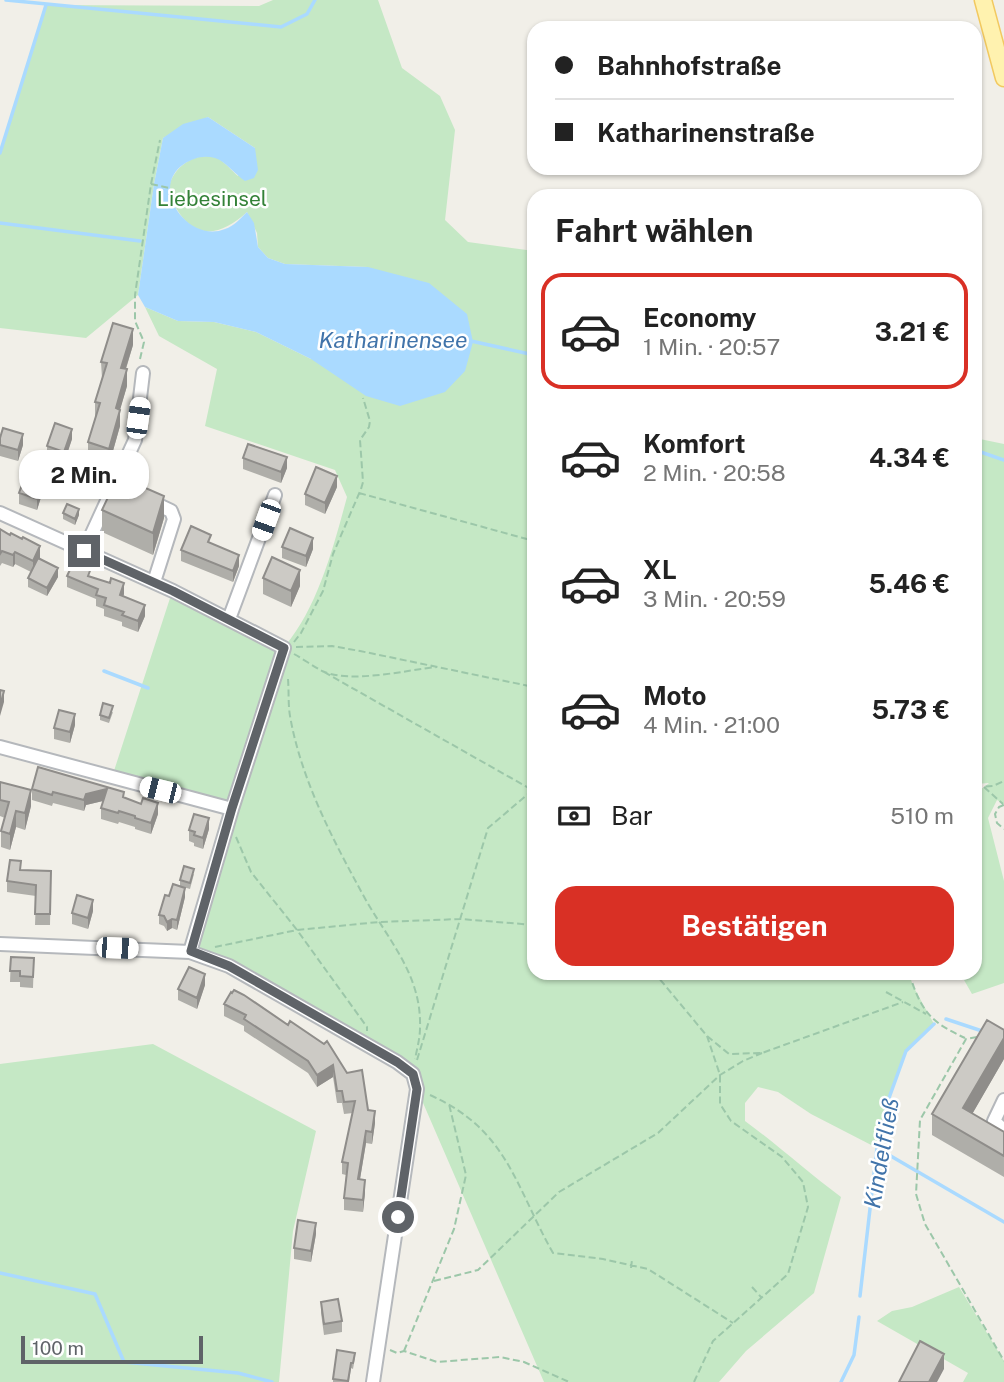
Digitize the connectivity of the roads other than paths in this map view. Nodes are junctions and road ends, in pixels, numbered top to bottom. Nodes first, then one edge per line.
1 (983, 0) edge
2 (1004, 78) edge
3 (143, 373) road end
4 (126, 489) junction
5 (275, 495) dead end
6 (0, 513) edge
7 (84, 551) junction
8 (154, 582) junction
9 (229, 619) junction
10 (0, 747) edge
11 (231, 815) junction
12 (0, 944) edge
13 (191, 951) junction
14 (1004, 1100) edge
15 (1004, 1130) edge
16 (373, 1382) edge

1 - 2 main road
3 - 4 street
4 - 7 street
4 - 8 street
5 - 9 street
6 - 7 street
7 - 8 street
8 - 9 street
9 - 11 street
10 - 11 street
11 - 13 street
12 - 13 street
13 - 16 street
14 - 15 street

